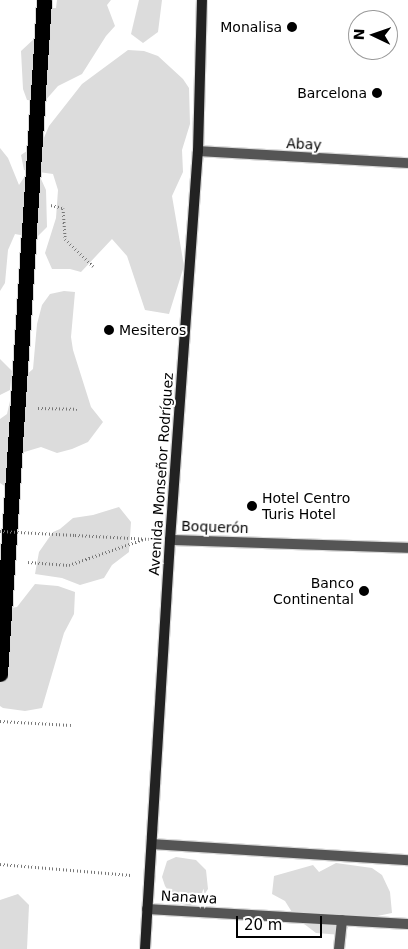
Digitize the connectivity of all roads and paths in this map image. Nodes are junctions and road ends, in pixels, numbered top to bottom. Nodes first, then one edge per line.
1 (44, 0) edge
2 (202, 0) edge
3 (198, 151) junction
4 (408, 163) edge
5 (31, 200) junction
6 (93, 266) dead end
7 (18, 407) junction
8 (78, 410) dead end
9 (0, 531) edge
10 (144, 539) junction
11 (170, 540) junction
12 (408, 548) edge
13 (8, 560) junction
14 (0, 674) edge
15 (0, 721) edge
16 (71, 724) dead end
17 (152, 844) junction
18 (408, 860) edge
19 (0, 864) edge
20 (150, 877) junction
21 (148, 909) junction
22 (342, 920) junction
23 (408, 924) edge
24 (145, 949) edge
25 (340, 949) edge

1 - 5 highway
2 - 3 street, Avenida Monseñor Rodríguez
3 - 4 street, Abay
3 - 11 street, Avenida Monseñor Rodríguez
5 - 6 path
5 - 7 highway
7 - 8 path
7 - 13 highway
9 - 10 path, bridge
10 - 11 path
10 - 13 path
11 - 12 street, Boquerón
11 - 17 street, Avenida Monseñor Rodríguez
13 - 14 highway
15 - 16 path
17 - 18 street
17 - 20 street, Avenida Monseñor Rodríguez
19 - 20 path
20 - 21 street, Avenida Monseñor Rodríguez
21 - 22 street, Nanawa
21 - 24 street, Avenida Monseñor Rodríguez
22 - 23 street, Nanawa
22 - 25 street

